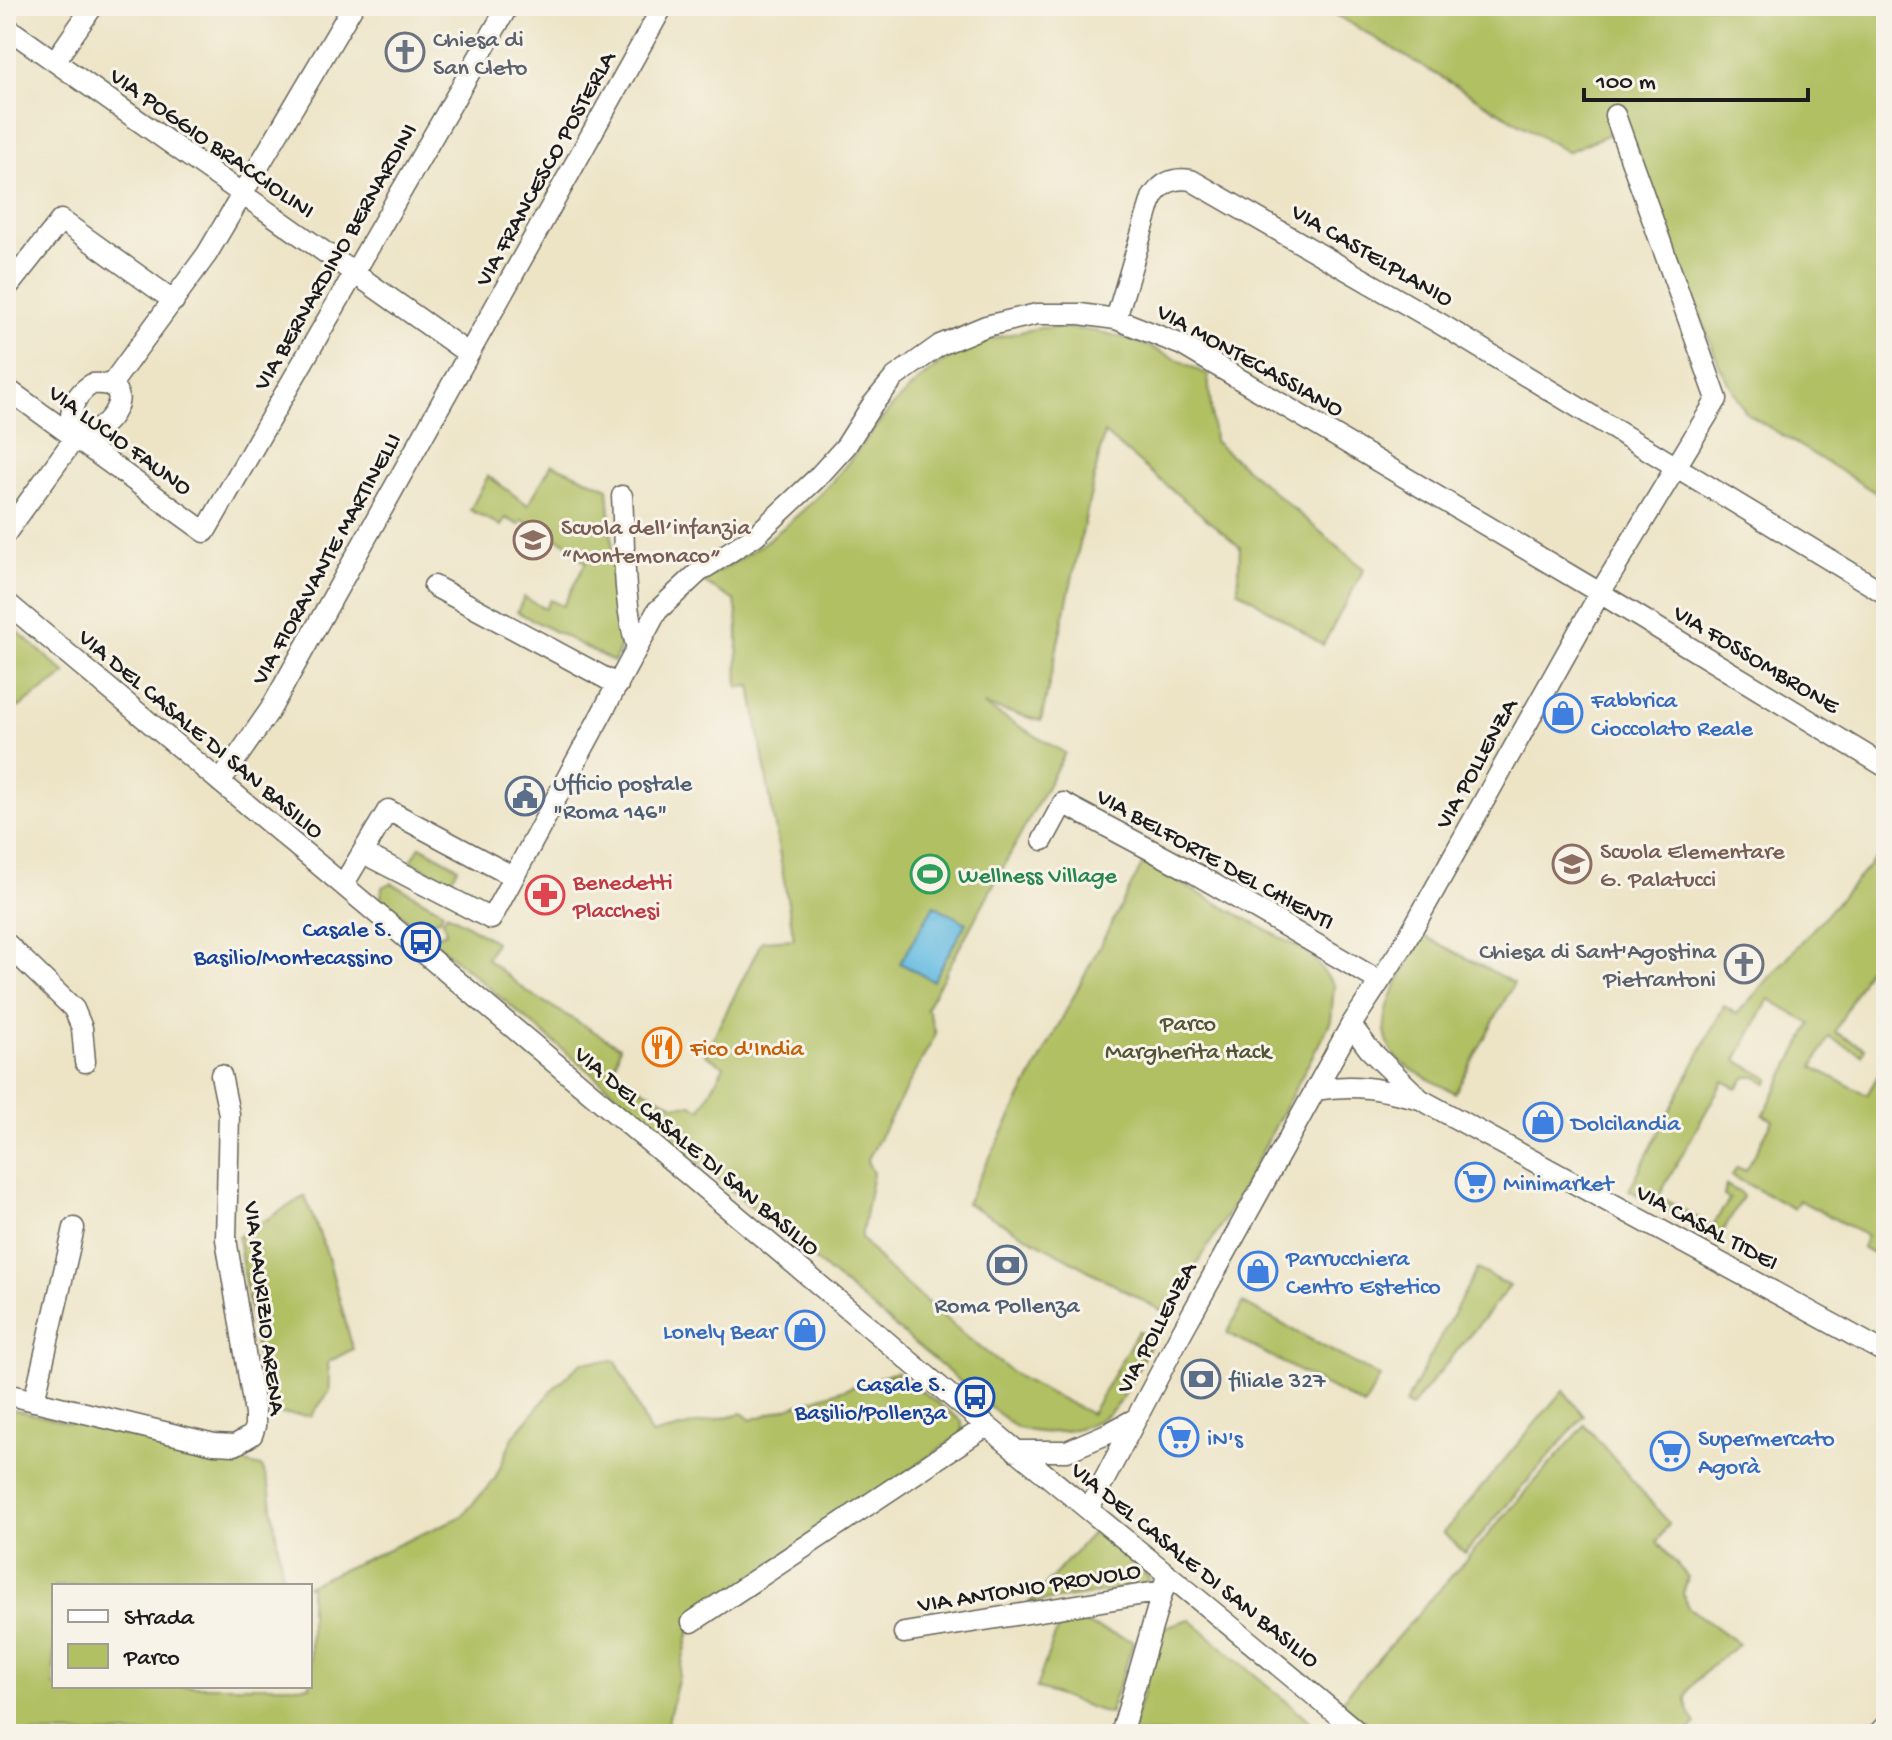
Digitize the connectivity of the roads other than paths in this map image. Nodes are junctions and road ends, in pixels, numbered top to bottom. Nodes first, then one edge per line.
1 (93, 6) edge
2 (353, 6) edge
3 (508, 6) edge
4 (663, 6) edge
5 (6, 27) edge
6 (55, 61) junction
7 (1615, 115) dead end
8 (243, 195) junction
9 (354, 273) junction
10 (6, 289) edge
11 (174, 301) junction
12 (1116, 319) junction
13 (469, 354) junction
14 (110, 386) junction
15 (6, 388) edge
16 (75, 438) junction
17 (1675, 467) junction
18 (622, 496) dead end
19 (205, 532) joint
20 (6, 533) edge
21 (434, 586) dead end
22 (1600, 593) junction
23 (1886, 594) edge
24 (6, 602) edge
25 (637, 648) junction
26 (618, 685) junction
27 (1886, 767) edge
28 (220, 782) junction
29 (1043, 840) dead end
30 (363, 853) junction
31 (512, 876) junction
32 (343, 885) junction
33 (6, 943) edge
34 (1379, 981) junction
35 (1351, 1025) junction
36 (85, 1062) dead end
37 (221, 1075) dead end
38 (1316, 1090) junction
39 (1420, 1099) junction
40 (74, 1228) dead end
41 (1886, 1353) edge
42 (6, 1394) edge
43 (34, 1401) junction
44 (1135, 1419) junction
45 (985, 1427) junction
46 (1016, 1451) junction
47 (1089, 1509) junction
48 (1165, 1583) junction
49 (1186, 1591) junction
50 (1155, 1621) junction
51 (692, 1622) dead end
52 (904, 1633) dead end
53 (1886, 1725) edge
54 (1121, 1734) edge
55 (1360, 1734) edge
56 (1878, 1734) edge

1 - 6 street
2 - 8 street
3 - 9 street, VIA BERNARDINO BERNARDINI
4 - 13 street, VIA FRANCESCO POSTERLA
5 - 6 street, VIA POGGIO BRACCIOLINI
6 - 8 street, VIA POGGIO BRACCIOLINI
7 - 17 street, VIA POLLENZA
8 - 9 street, VIA POGGIO BRACCIOLINI
8 - 11 street
9 - 13 street, VIA POGGIO BRACCIOLINI
9 - 19 street, VIA BERNARDINO BERNARDINI
10 - 11 street
11 - 14 street
12 - 17 street, VIA CASTELPLANIO
12 - 22 street, VIA MONTECASSIANO
12 - 25 street, VIA MONTECASSIANO
13 - 28 street, VIA FIORAVANTE MARTINELLI
14 - 16 street
14 - 16 street
15 - 16 street, VIA LUCIO FAUNO
16 - 19 street, VIA LUCIO FAUNO
16 - 20 street
17 - 22 street, VIA POLLENZA
17 - 23 street, VIA CASTELPLANIO
18 - 25 street
21 - 26 street
22 - 27 street, VIA FOSSOMBRONE
22 - 34 street, VIA POLLENZA
24 - 28 street, VIA DEL CASALE DI SAN BASILIO
25 - 26 street, VIA MONTECASSIANO
26 - 31 street, VIA MONTECASSIANO
28 - 32 street, VIA DEL CASALE DI SAN BASILIO
29 - 34 street, VIA BELFORTE DEL CHIENTI
30 - 31 street
30 - 31 street, VIA MONTECASSIANO
30 - 32 street
32 - 45 street, VIA DEL CASALE DI SAN BASILIO
33 - 36 street
34 - 35 street, VIA POLLENZA
35 - 38 street, VIA POLLENZA
35 - 39 street, VIA CASAL TIDEI
37 - 43 street, VIA MAURIZIO ARENA
38 - 39 street, VIA CASAL TIDEI
38 - 44 street, VIA POLLENZA
39 - 41 street, VIA CASAL TIDEI
40 - 43 street
42 - 43 street, VIA MAURIZIO ARENA
44 - 46 street, VIA POLLENZA
44 - 47 street, VIA POLLENZA
45 - 46 street, VIA DEL CASALE DI SAN BASILIO
45 - 51 street
46 - 47 street, VIA DEL CASALE DI SAN BASILIO
47 - 48 street, VIA DEL CASALE DI SAN BASILIO
48 - 49 street, VIA DEL CASALE DI SAN BASILIO
48 - 50 street, VIA ANTONIO PROVOLO
48 - 52 street, VIA ANTONIO PROVOLO
49 - 50 street, VIA ANTONIO PROVOLO
49 - 55 street, VIA DEL CASALE DI SAN BASILIO
50 - 54 street, VIA ANTONIO PROVOLO
53 - 56 street

